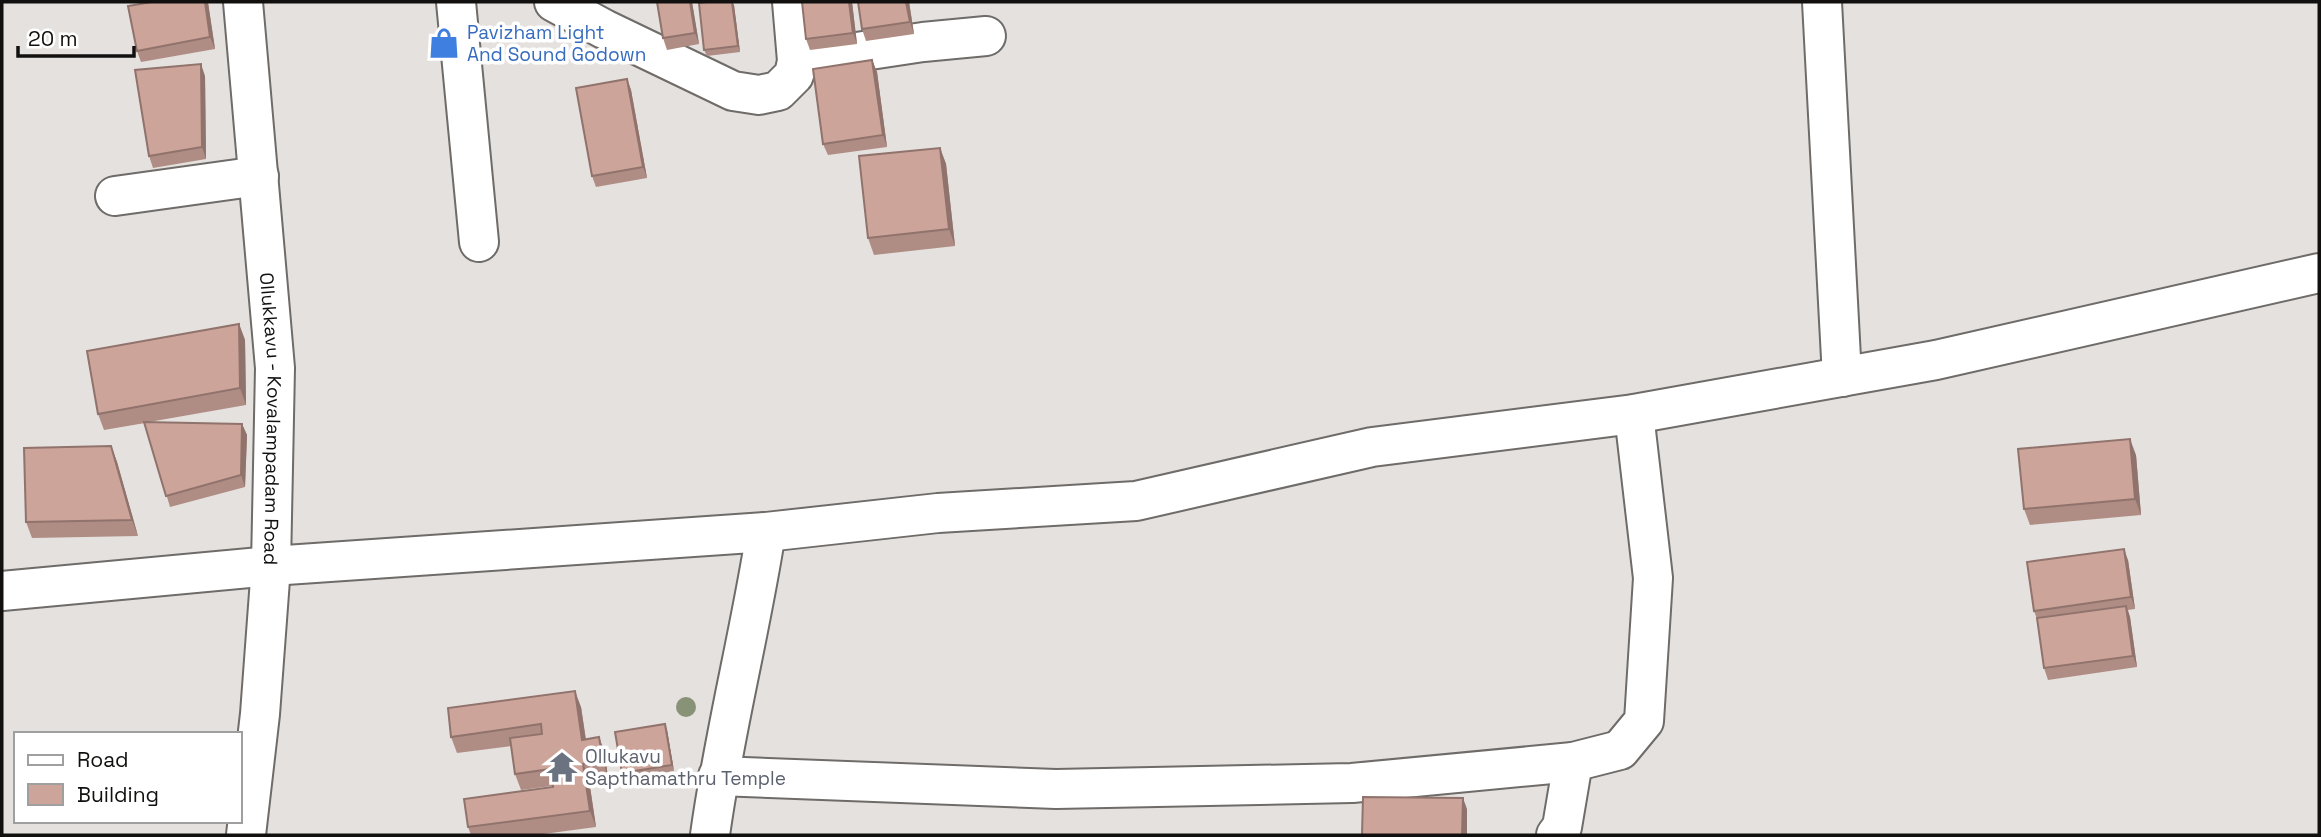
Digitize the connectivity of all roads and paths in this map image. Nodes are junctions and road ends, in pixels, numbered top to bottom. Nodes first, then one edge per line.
1 (243, 2) edge
2 (456, 2) edge
3 (554, 2) edge
4 (792, 2) edge
5 (1822, 2) edge
6 (986, 36) dead end
7 (797, 61) junction
8 (259, 176) junction
9 (115, 196) dead end
10 (479, 242) dead end
11 (2319, 273) edge
12 (1842, 377) junction
13 (1634, 414) junction
14 (766, 532) junction
15 (271, 566) junction
16 (2, 591) edge
17 (1573, 762) junction
18 (718, 776) junction
19 (246, 835) edge
20 (710, 835) edge
21 (1556, 835) edge

1 - 8 street, Ollukkavu - Kovalampadam Road
2 - 10 street
3 - 7 street
4 - 7 street
5 - 12 street
6 - 7 street
8 - 9 street
8 - 15 street, Ollukkavu - Kovalampadam Road
11 - 12 street
12 - 13 street
13 - 14 street
13 - 17 street
14 - 15 street
14 - 18 street
15 - 16 street
15 - 19 street, Ollukkavu - Kovalampadam Road
17 - 18 street
17 - 21 street
18 - 20 street

